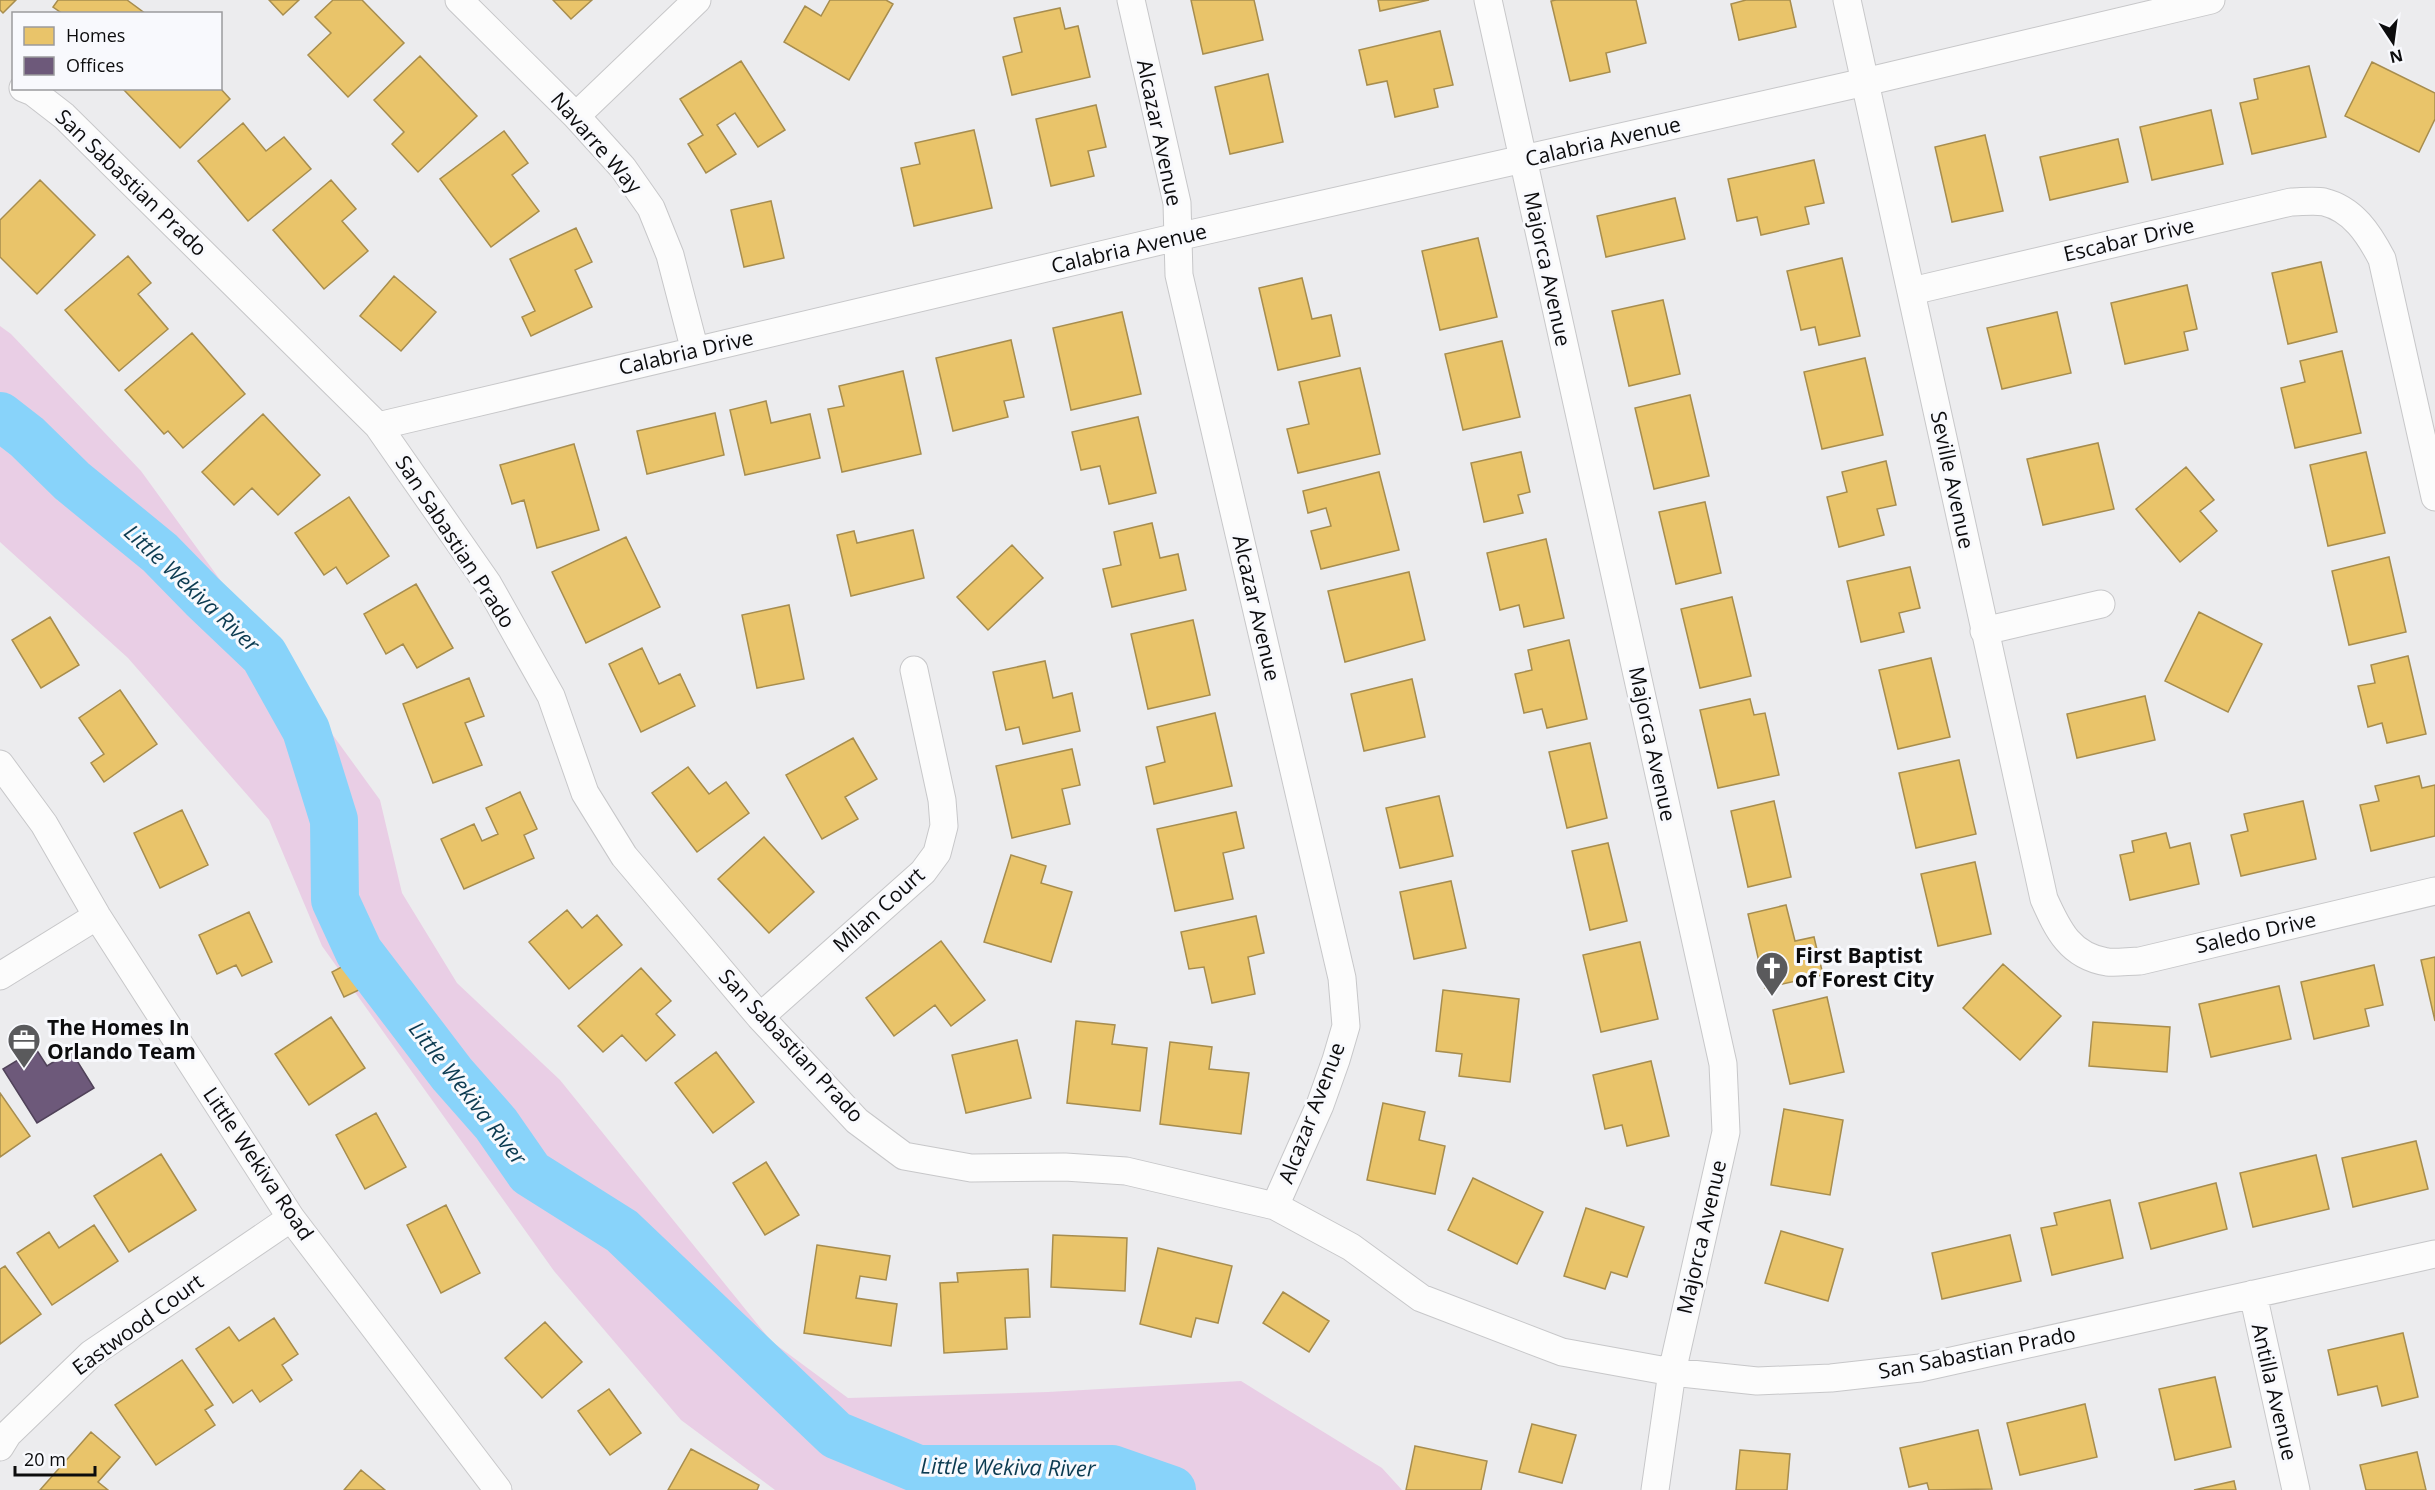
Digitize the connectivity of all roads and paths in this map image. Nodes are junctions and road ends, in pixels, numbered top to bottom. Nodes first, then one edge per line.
1 (459, 0) edge
2 (697, 0) edge
3 (1131, 0) edge
4 (1488, 0) edge
5 (1847, 0) edge
6 (2211, 0) edge
7 (2125, 10) edge
8 (1865, 82) junction
9 (28, 90) edge
10 (576, 116) junction
11 (1523, 160) junction
12 (1177, 237) junction
13 (994, 280) joint
14 (1912, 291) junction
15 (695, 351) junction
16 (378, 426) junction
17 (2435, 497) edge
18 (2101, 604) dead end
19 (1984, 632) junction
20 (914, 670) dead end
21 (0, 764) edge
22 (2435, 891) edge
23 (97, 916) junction
24 (2077, 951) joint
25 (0, 976) edge
26 (760, 1017) junction
27 (1275, 1206) junction
28 (291, 1218) junction
29 (2435, 1254) edge
30 (2253, 1294) junction
31 (1672, 1372) junction
32 (0, 1447) edge
33 (498, 1490) edge
34 (1655, 1490) edge
35 (2296, 1490) edge

1 - 10 street, Navarre Way
2 - 10 street
3 - 12 street, Alcazar Avenue
4 - 11 street, Majorca Avenue
5 - 8 street, Seville Avenue
6 - 7 street, Calabria Avenue
7 - 8 street, Calabria Avenue
8 - 11 street, Calabria Avenue
8 - 14 street, Seville Avenue
9 - 16 street, San Sabastian Prado
10 - 15 street, Navarre Way
11 - 12 street, Calabria Avenue
11 - 31 street, Majorca Avenue
12 - 13 street, Calabria Avenue
12 - 27 street, Alcazar Avenue
13 - 15 street, Calabria Drive
14 - 17 street, Escabar Drive
14 - 19 street, Seville Avenue
15 - 16 street, Calabria Drive
16 - 26 street, San Sabastian Prado
18 - 19 street
19 - 24 street, Seville Avenue
20 - 26 street, Milan Court
21 - 23 street, Little Wekiva Road
22 - 24 street, Saledo Drive
23 - 25 street
23 - 28 street, Little Wekiva Road
26 - 27 street, San Sabastian Prado
27 - 31 street, San Sabastian Prado
28 - 32 street, Eastwood Court
28 - 33 street, Little Wekiva Road
29 - 30 street, San Sabastian Prado
30 - 31 street, San Sabastian Prado
30 - 35 street, Antilla Avenue
31 - 34 street, Majorca Avenue

